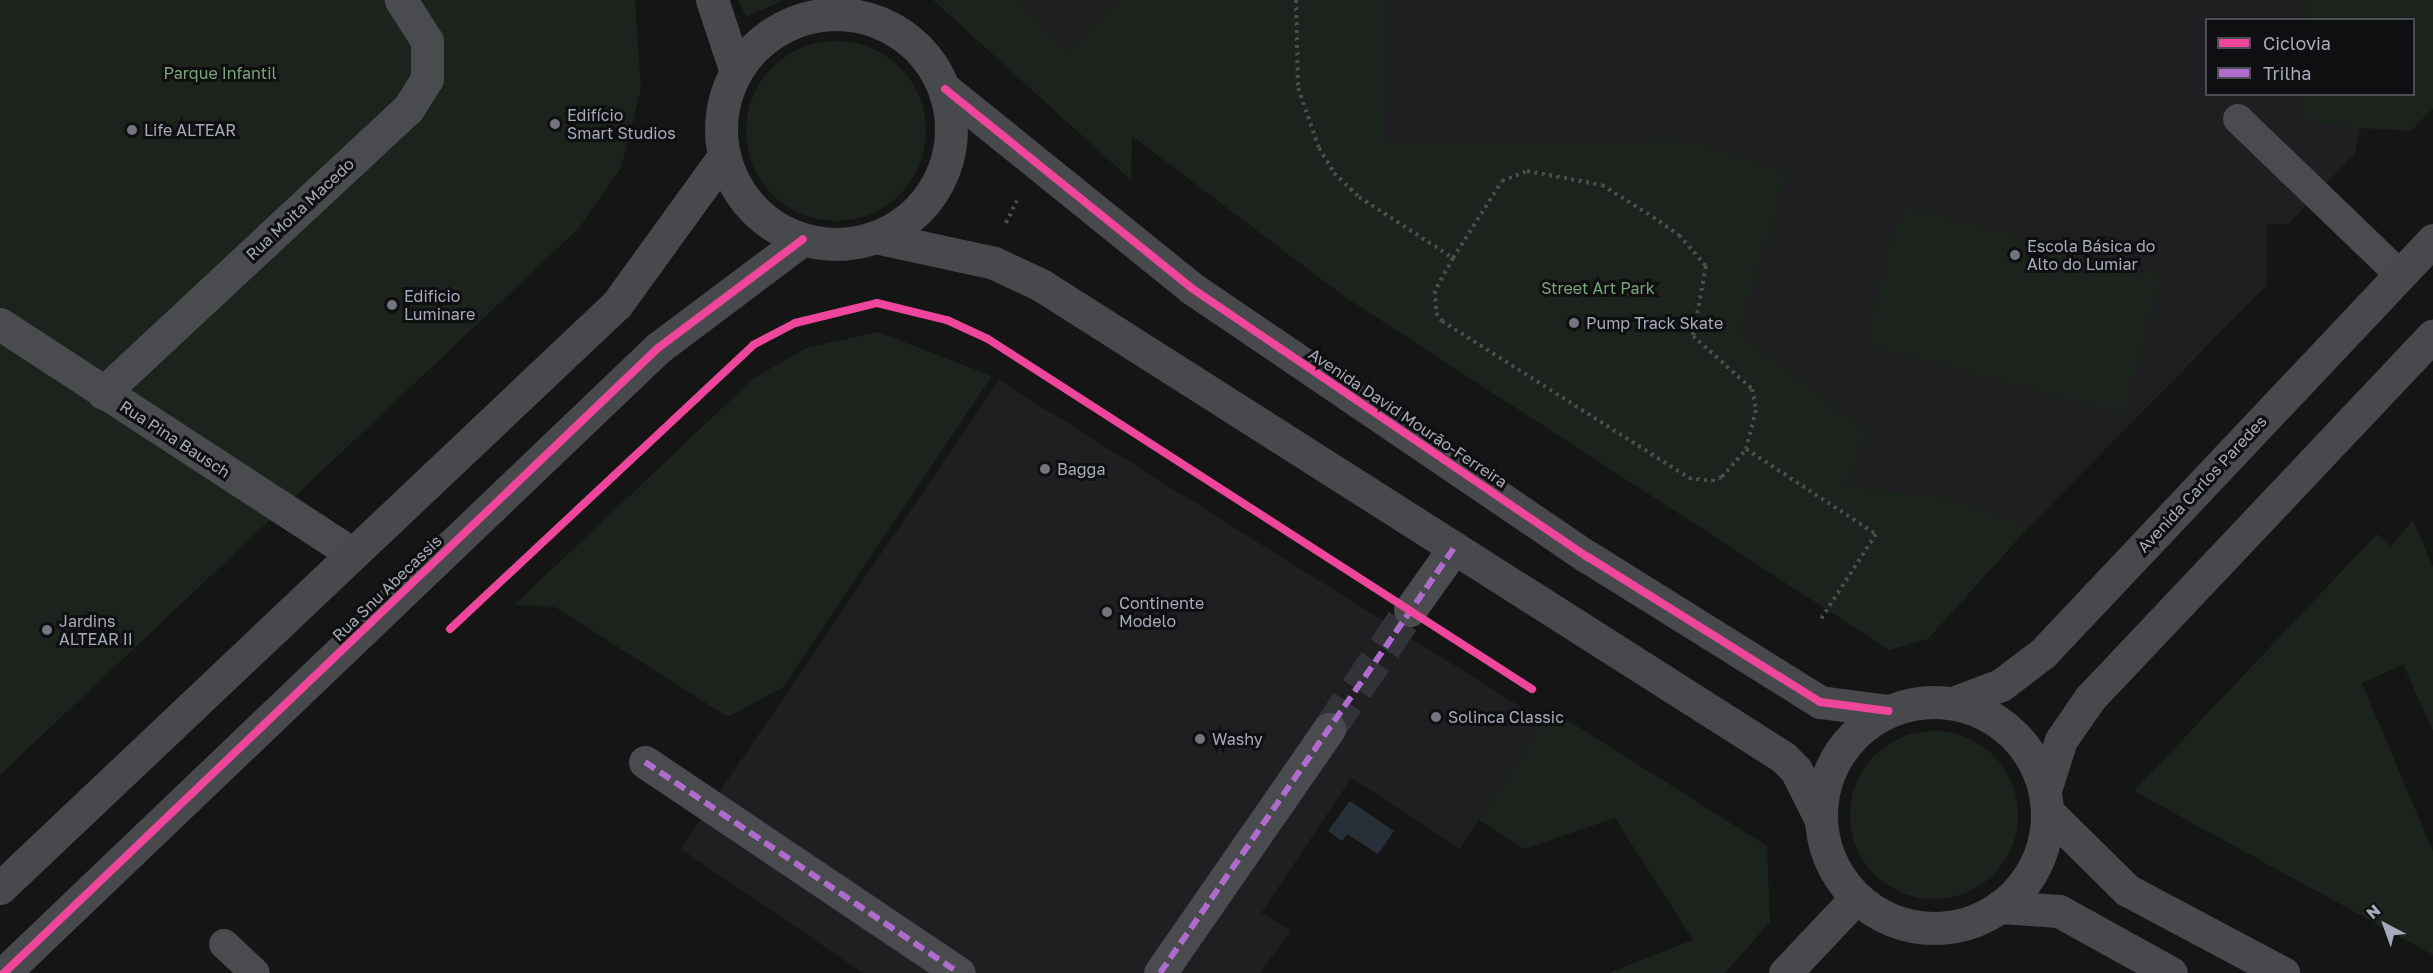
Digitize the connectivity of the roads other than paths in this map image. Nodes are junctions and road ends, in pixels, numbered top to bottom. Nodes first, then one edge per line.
1 (401, 0) edge
2 (711, 0) edge
3 (868, 10) edge
4 (736, 72) junction
5 (945, 89) junction
6 (2238, 119) dead end
7 (724, 156) junction
8 (875, 237) junction
9 (803, 239) junction
10 (2433, 240) edge
11 (2400, 275) junction
12 (0, 324) edge
13 (2433, 336) edge
14 (103, 393) junction
15 (1454, 548) junction
16 (350, 552) junction
17 (1410, 610) tunnel mouth
18 (1953, 703) junction
19 (1888, 711) junction
20 (1329, 729) tunnel mouth
21 (645, 762) dead end
22 (2046, 801) junction
23 (1820, 818) junction
24 (0, 888) edge
25 (1856, 898) junction
26 (1999, 907) junction
27 (224, 944) dead end
28 (4, 973) edge
29 (255, 973) edge
30 (959, 973) edge
31 (1160, 973) edge
32 (1785, 973) edge
33 (2170, 973) edge
34 (2283, 973) edge

1 - 14 street, Rua Moita Macedo
2 - 4 street
3 - 4 street
3 - 5 street
4 - 7 street
5 - 8 street
5 - 19 street, Avenida David Mourão-Ferreira
6 - 11 lane
7 - 9 street
7 - 16 street
8 - 9 street
8 - 15 street
9 - 28 street, Rua Snu Abecassis
10 - 11 street, Avenida Carlos Paredes
11 - 18 street, Avenida Carlos Paredes
12 - 14 street, Rua Pina Bausch
13 - 22 street
14 - 16 street, Rua Pina Bausch
15 - 17 street
15 - 23 street
16 - 24 street
18 - 19 street
18 - 22 street
19 - 23 street
20 - 31 street
21 - 30 street
22 - 26 street
22 - 34 street
23 - 25 street
25 - 26 street
25 - 32 street
26 - 33 street
27 - 29 lane

